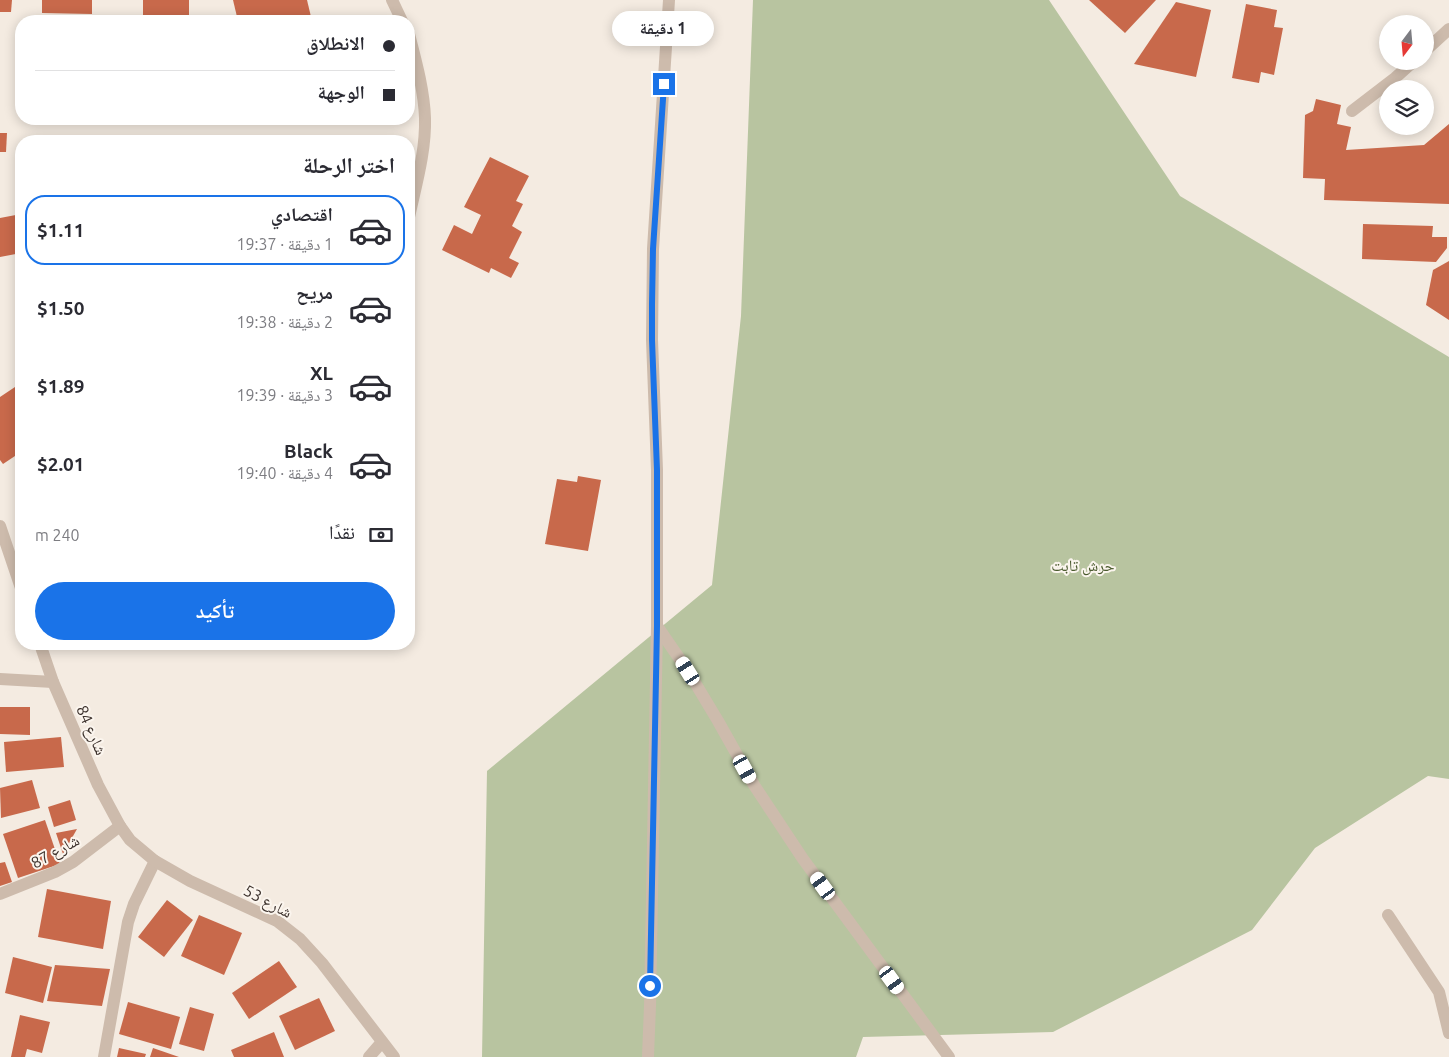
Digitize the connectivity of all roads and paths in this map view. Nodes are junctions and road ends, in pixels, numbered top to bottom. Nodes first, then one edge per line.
1 (392, 0) edge
2 (669, 0) edge
3 (399, 15) edge
4 (1449, 29) edge
5 (1434, 43) edge
6 (415, 58) edge
7 (1404, 70) edge
8 (1352, 111) dead end
9 (415, 192) edge
10 (0, 526) edge
11 (15, 557) edge
12 (657, 626) junction
13 (42, 650) edge
14 (0, 679) edge
15 (53, 682) junction
16 (120, 826) junction
17 (155, 861) junction
18 (0, 894) edge
19 (1388, 915) dead end
20 (1449, 1033) edge
21 (382, 1042) junction
22 (104, 1057) edge
23 (369, 1057) edge
24 (394, 1057) edge
25 (648, 1057) edge
26 (949, 1057) edge

1 - 3 street
2 - 12 street
4 - 5 street
6 - 9 street
7 - 8 street
10 - 11 street
12 - 25 street
12 - 26 street
13 - 15 street, شارع 84
14 - 15 street
15 - 16 street, شارع 84
16 - 17 street, شارع 53
16 - 18 street, شارع 87
17 - 21 street, شارع 53
17 - 22 street
19 - 20 street
21 - 23 street
21 - 24 street, شارع 53

